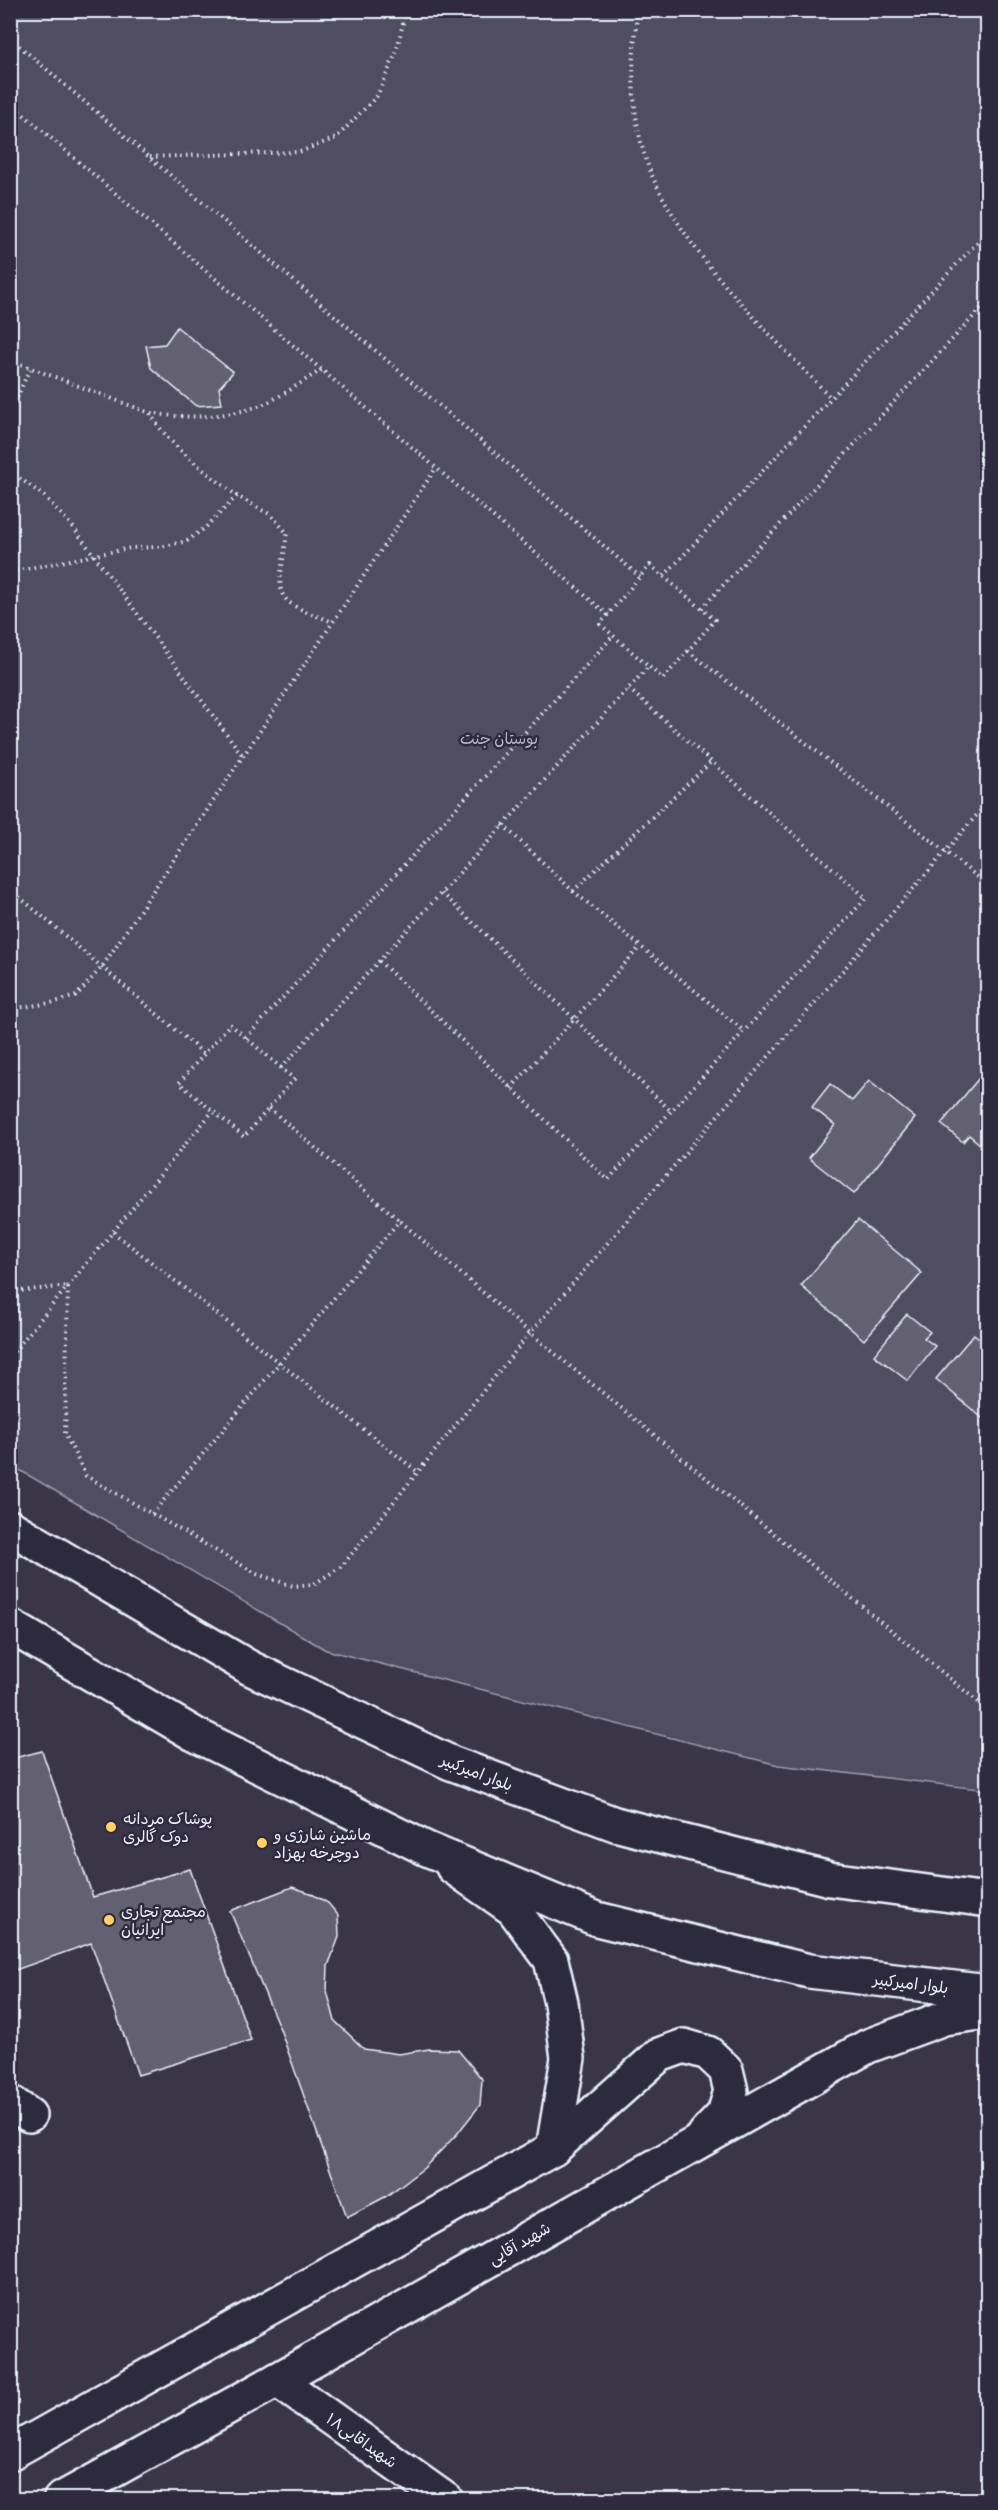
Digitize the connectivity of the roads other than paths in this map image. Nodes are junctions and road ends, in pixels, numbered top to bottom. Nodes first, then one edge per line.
1 (10, 1527) edge
2 (10, 1626) edge
3 (427, 1849) junction
4 (987, 1900) edge
5 (987, 1992) edge
6 (987, 2012) edge
7 (700, 2140) junction
8 (553, 2149) junction
9 (277, 2380) junction
10 (10, 2453) edge
11 (60, 2499) edge
12 (446, 2499) edge

1 - 4 main road, بلوار امیرکبیر
2 - 3 main road, بلوار امیرکبیر
3 - 5 main road, بلوار امیرکبیر
3 - 8 main road
6 - 7 main road, شهید آقایی
7 - 8 main road
7 - 9 main road, شهید آقایی
8 - 10 main road
9 - 11 main road, شهید آقایی
9 - 12 main road, شهیداقایی۱۸

